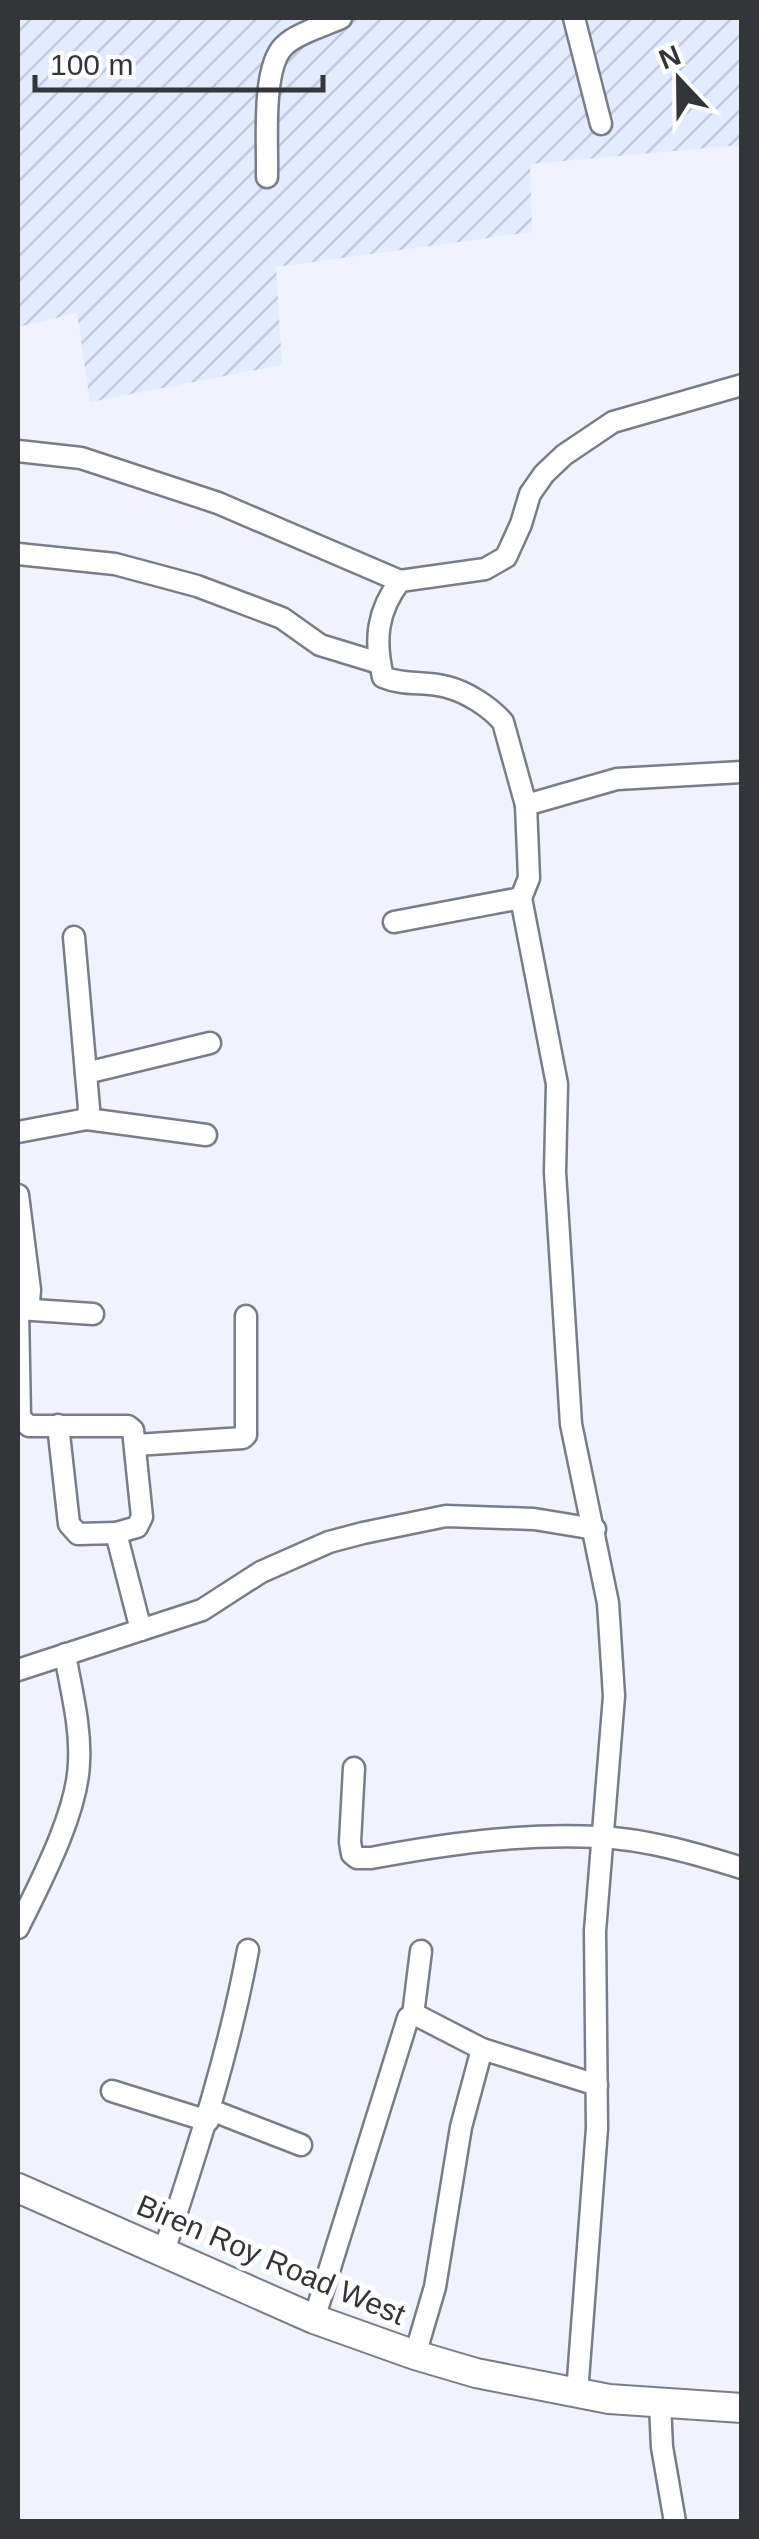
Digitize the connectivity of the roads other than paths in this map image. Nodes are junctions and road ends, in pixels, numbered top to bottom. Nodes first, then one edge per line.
1 (340, 18) edge
2 (574, 18) edge
3 (600, 124) dead end
4 (267, 178) dead end
5 (742, 385) edge
6 (18, 451) edge
7 (18, 554) edge
8 (400, 581) junction
9 (380, 663) junction
10 (742, 772) edge
11 (526, 804) junction
12 (521, 898) junction
13 (394, 922) dead end
14 (74, 937) dead end
15 (210, 1043) dead end
16 (86, 1073) junction
17 (87, 1120) junction
18 (18, 1132) edge
19 (206, 1135) dead end
20 (18, 1195) edge
21 (18, 1309) edge
22 (93, 1314) dead end
23 (246, 1316) dead end
24 (58, 1425) junction
25 (136, 1445) junction
26 (595, 1529) junction
27 (116, 1533) junction
28 (141, 1630) junction
29 (64, 1654) junction
30 (18, 1670) edge
31 (354, 1768) dead end
32 (602, 1836) junction
33 (742, 1868) edge
34 (18, 1928) edge
35 (248, 1950) dead end
36 (420, 1951) dead end
37 (413, 2015) junction
38 (482, 2049) junction
39 (597, 2085) junction
40 (112, 2092) dead end
41 (209, 2115) junction
42 (301, 2146) dead end
43 (18, 2188) edge
44 (164, 2251) junction
45 (314, 2319) junction
46 (415, 2355) junction
47 (578, 2392) junction
48 (660, 2404) junction
49 (742, 2408) edge
50 (674, 2522) edge

1 - 4 street
2 - 3 street
5 - 8 street
6 - 8 street
7 - 9 street
8 - 9 street
9 - 11 street
10 - 11 street
11 - 12 street
12 - 13 street
12 - 26 street
14 - 16 street
15 - 16 street
16 - 17 street
17 - 18 street
17 - 19 street
20 - 21 street
21 - 22 street
21 - 24 street
23 - 25 street
24 - 25 street
24 - 27 street
25 - 27 street
26 - 28 street
26 - 32 street
27 - 28 street
28 - 29 street
29 - 30 street
29 - 34 street
31 - 32 street
32 - 33 street
32 - 39 street
35 - 41 street
36 - 37 street
37 - 38 street
37 - 45 street
38 - 39 street
38 - 46 street
39 - 47 street
40 - 41 street
41 - 42 street
41 - 44 street
43 - 44 main road, Biren Roy Road West
44 - 45 main road, Biren Roy Road West
45 - 46 main road, Biren Roy Road West
46 - 47 main road, Biren Roy Road West
47 - 48 main road, Biren Roy Road West
48 - 49 main road, Biren Roy Road West
48 - 50 street

